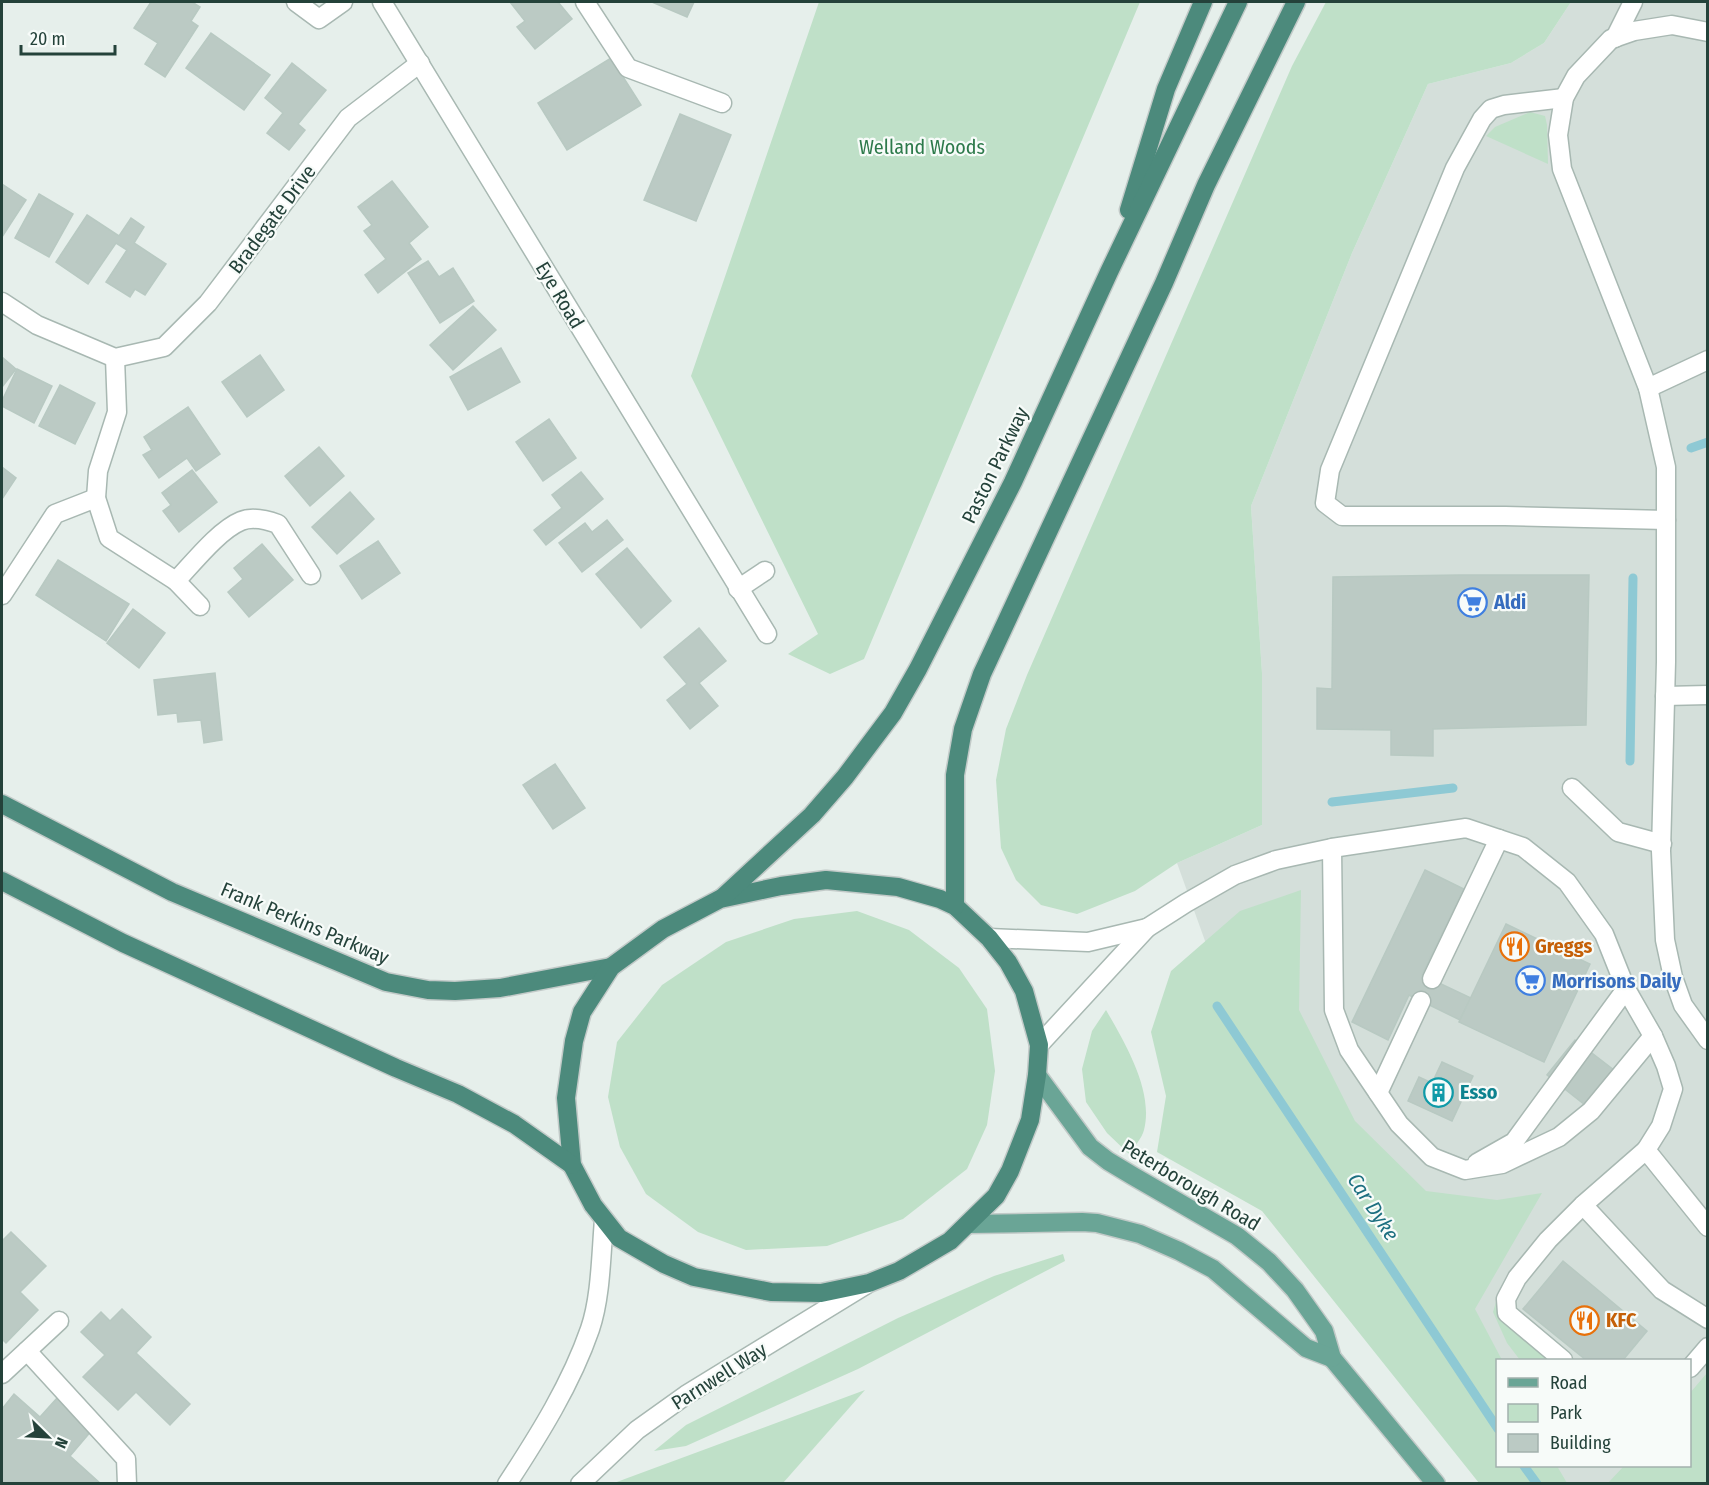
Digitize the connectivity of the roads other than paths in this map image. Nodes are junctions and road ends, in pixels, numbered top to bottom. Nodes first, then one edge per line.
1 (296, 2) edge
2 (343, 2) edge
3 (382, 2) edge
4 (585, 2) edge
5 (1203, 2) edge
6 (1238, 2) edge
7 (1296, 2) edge
8 (1633, 2) edge
9 (1707, 32) edge
10 (1615, 38) junction
11 (420, 63) junction
12 (1564, 98) junction
13 (722, 103) dead end
14 (1109, 272) junction
15 (2, 302) edge
16 (116, 358) junction
17 (1707, 360) edge
18 (1648, 388) junction
19 (96, 498) junction
20 (1666, 520) junction
21 (765, 571) dead end
22 (311, 575) dead end
23 (176, 581) junction
24 (738, 589) junction
25 (2, 595) edge
26 (200, 606) dead end
27 (767, 634) dead end
28 (1707, 695) edge
29 (1665, 696) junction
30 (1572, 788) dead end
31 (2, 804) edge
32 (1499, 839) junction
33 (1662, 844) junction
34 (1332, 848) junction
35 (2, 881) edge
36 (720, 899) junction
37 (955, 906) junction
38 (1147, 928) junction
39 (988, 938) junction
40 (611, 967) junction
41 (1432, 979) dead end
42 (1626, 988) junction
43 (1421, 1001) dead end
44 (1653, 1036) junction
45 (1707, 1040) edge
46 (1039, 1045) junction
47 (1037, 1076) junction
48 (1378, 1093) junction
49 (1646, 1150) junction
50 (572, 1164) junction
51 (1465, 1170) junction
52 (1583, 1205) junction
53 (604, 1220) junction
54 (969, 1224) junction
55 (1707, 1227) edge
56 (869, 1283) junction
57 (1707, 1319) edge
58 (59, 1321) dead end
59 (1707, 1347) edge
60 (27, 1351) junction
61 (1332, 1358) junction
62 (1562, 1359) edge
63 (1691, 1366) edge
64 (2, 1374) edge
65 (127, 1484) edge
66 (507, 1484) edge
67 (580, 1484) edge
68 (1436, 1484) edge

1 - 2 street
3 - 11 street, Eye Road
4 - 13 street
5 - 14 highway
6 - 14 highway, Paston Parkway
7 - 37 highway
8 - 10 street
9 - 10 street
10 - 12 street
11 - 16 street, Bradegate Drive
11 - 24 street, Eye Road
12 - 18 street
12 - 20 street
14 - 36 highway, Paston Parkway
15 - 16 street
16 - 19 street
17 - 18 street
18 - 20 street
19 - 23 street
19 - 25 street
20 - 29 street
21 - 24 street
22 - 23 street
23 - 26 street
24 - 27 street, Eye Road
28 - 29 street
29 - 33 street
30 - 33 street
31 - 40 highway, Frank Perkins Parkway
32 - 34 street
32 - 41 street
32 - 42 street
33 - 45 street
34 - 38 street
34 - 48 street
35 - 50 highway
36 - 37 highway
36 - 40 highway
37 - 39 highway
38 - 39 street
38 - 46 street
39 - 46 highway
40 - 50 highway
42 - 44 street
42 - 51 street
43 - 48 street
44 - 49 street
44 - 51 street
46 - 47 highway
47 - 54 highway
47 - 61 main road, Peterborough Road
48 - 51 street
49 - 52 street
49 - 55 street
50 - 53 highway
52 - 57 street
52 - 62 street
53 - 56 highway
53 - 66 street
54 - 56 highway
54 - 61 main road
56 - 67 street, Parnwell Way
58 - 60 street
59 - 63 street
60 - 64 street
60 - 65 street
61 - 68 main road

